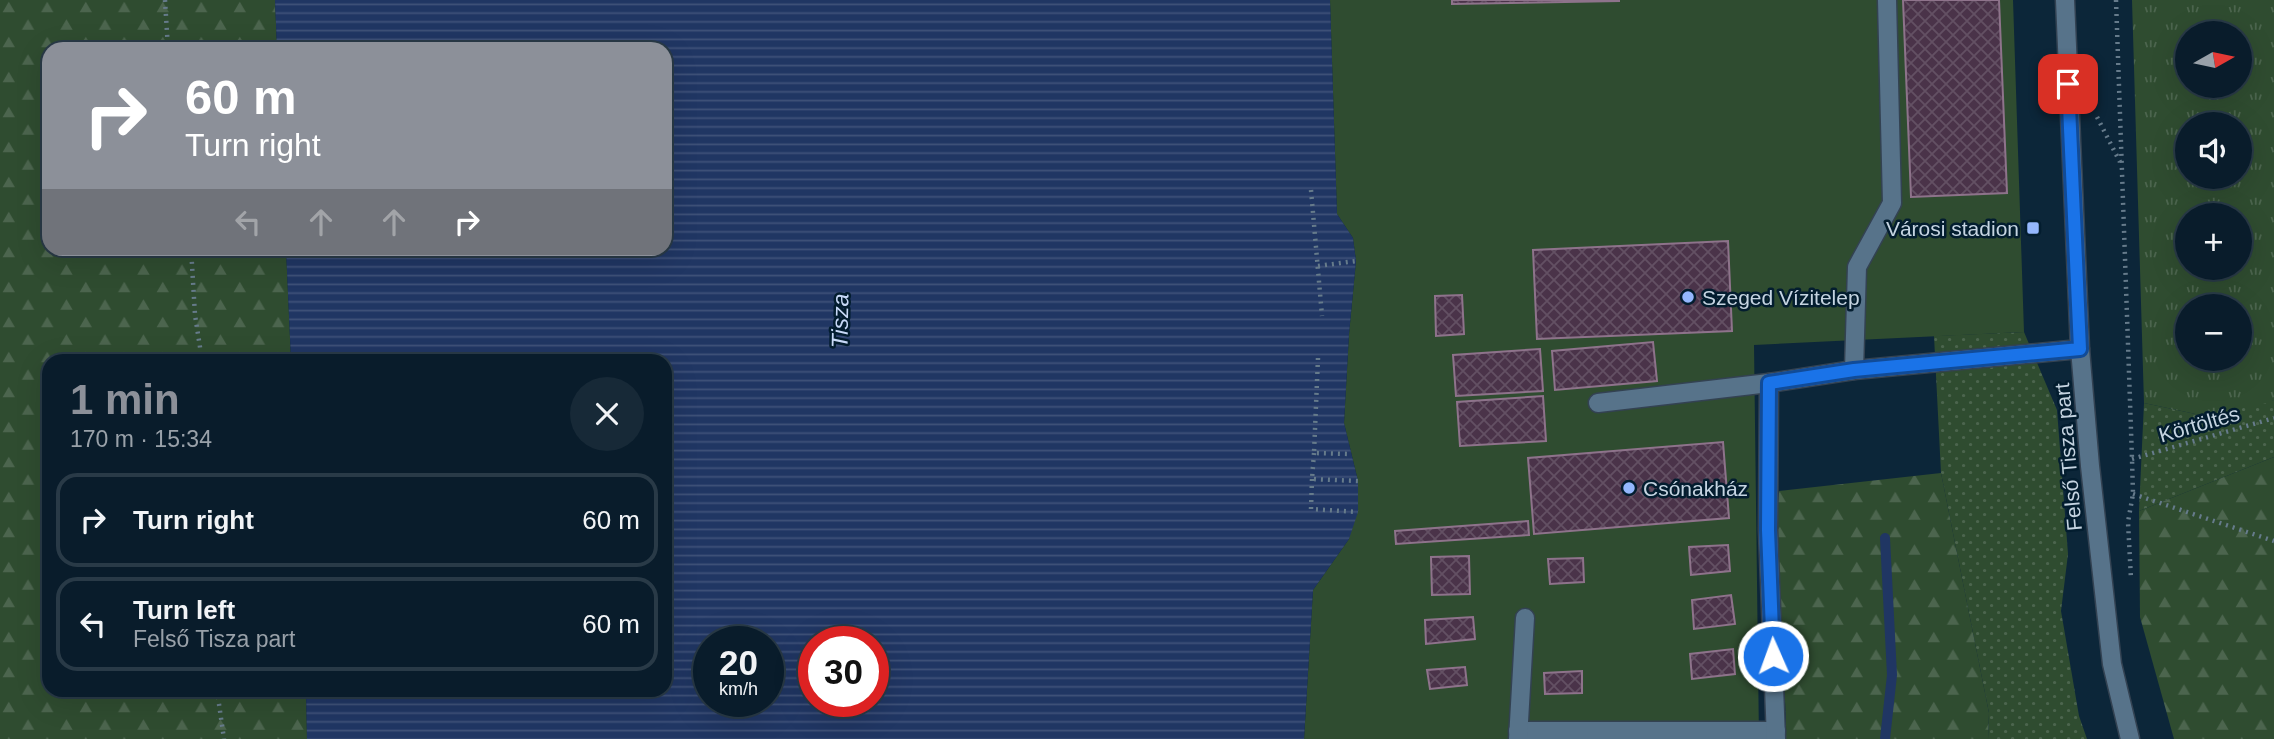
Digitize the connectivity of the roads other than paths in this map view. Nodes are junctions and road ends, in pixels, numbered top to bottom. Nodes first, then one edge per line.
1 (1887, 0) edge
2 (2065, 0) edge
3 (2080, 349) junction
4 (1854, 370) junction
5 (1769, 383) junction
6 (1598, 403) dead end
7 (1525, 618) dead end
8 (1518, 735) edge
9 (1776, 735) edge
10 (2130, 739) edge

1 - 4 street
2 - 3 street, Felső Tisza part
3 - 4 street
3 - 10 street, Felső Tisza part
4 - 5 street
5 - 6 street
5 - 9 street
7 - 8 street
8 - 9 street

